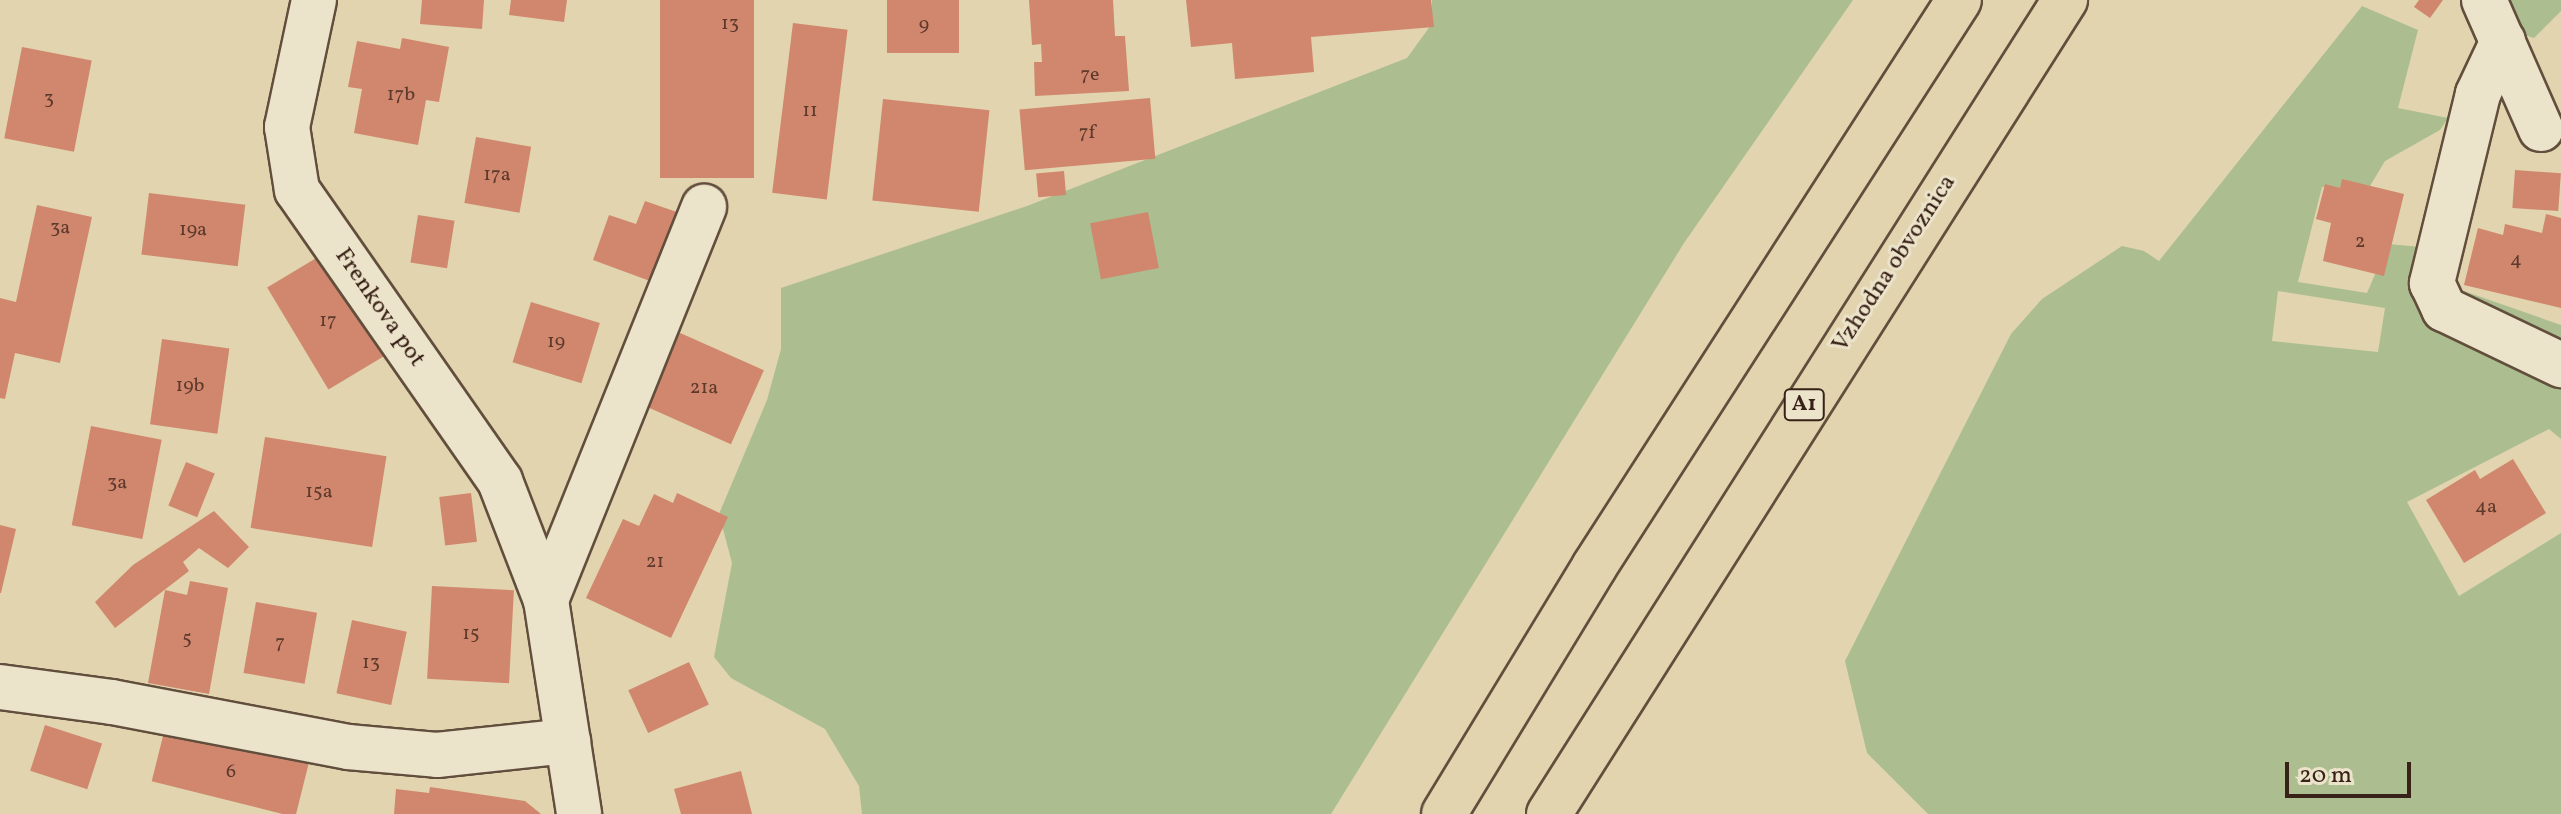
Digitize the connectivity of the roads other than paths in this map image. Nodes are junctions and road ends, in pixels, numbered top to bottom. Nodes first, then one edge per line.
1 (314, 0) edge
2 (1959, 0) edge
3 (2065, 0) edge
4 (2484, 0) edge
5 (2503, 41) junction
6 (2541, 129) dead end
7 (704, 207) dead end
8 (2561, 365) edge
9 (546, 600) junction
10 (0, 687) edge
11 (568, 741) junction
12 (579, 814) edge
13 (1444, 814) edge
14 (1549, 814) edge

1 - 9 street, Frenkova pot
2 - 13 highway
3 - 14 highway, Vzhodna obvoznica / A1
4 - 5 street
5 - 6 street
5 - 8 street
7 - 9 street
9 - 11 street, Frenkova pot
10 - 11 street
11 - 12 street, Frenkova pot

